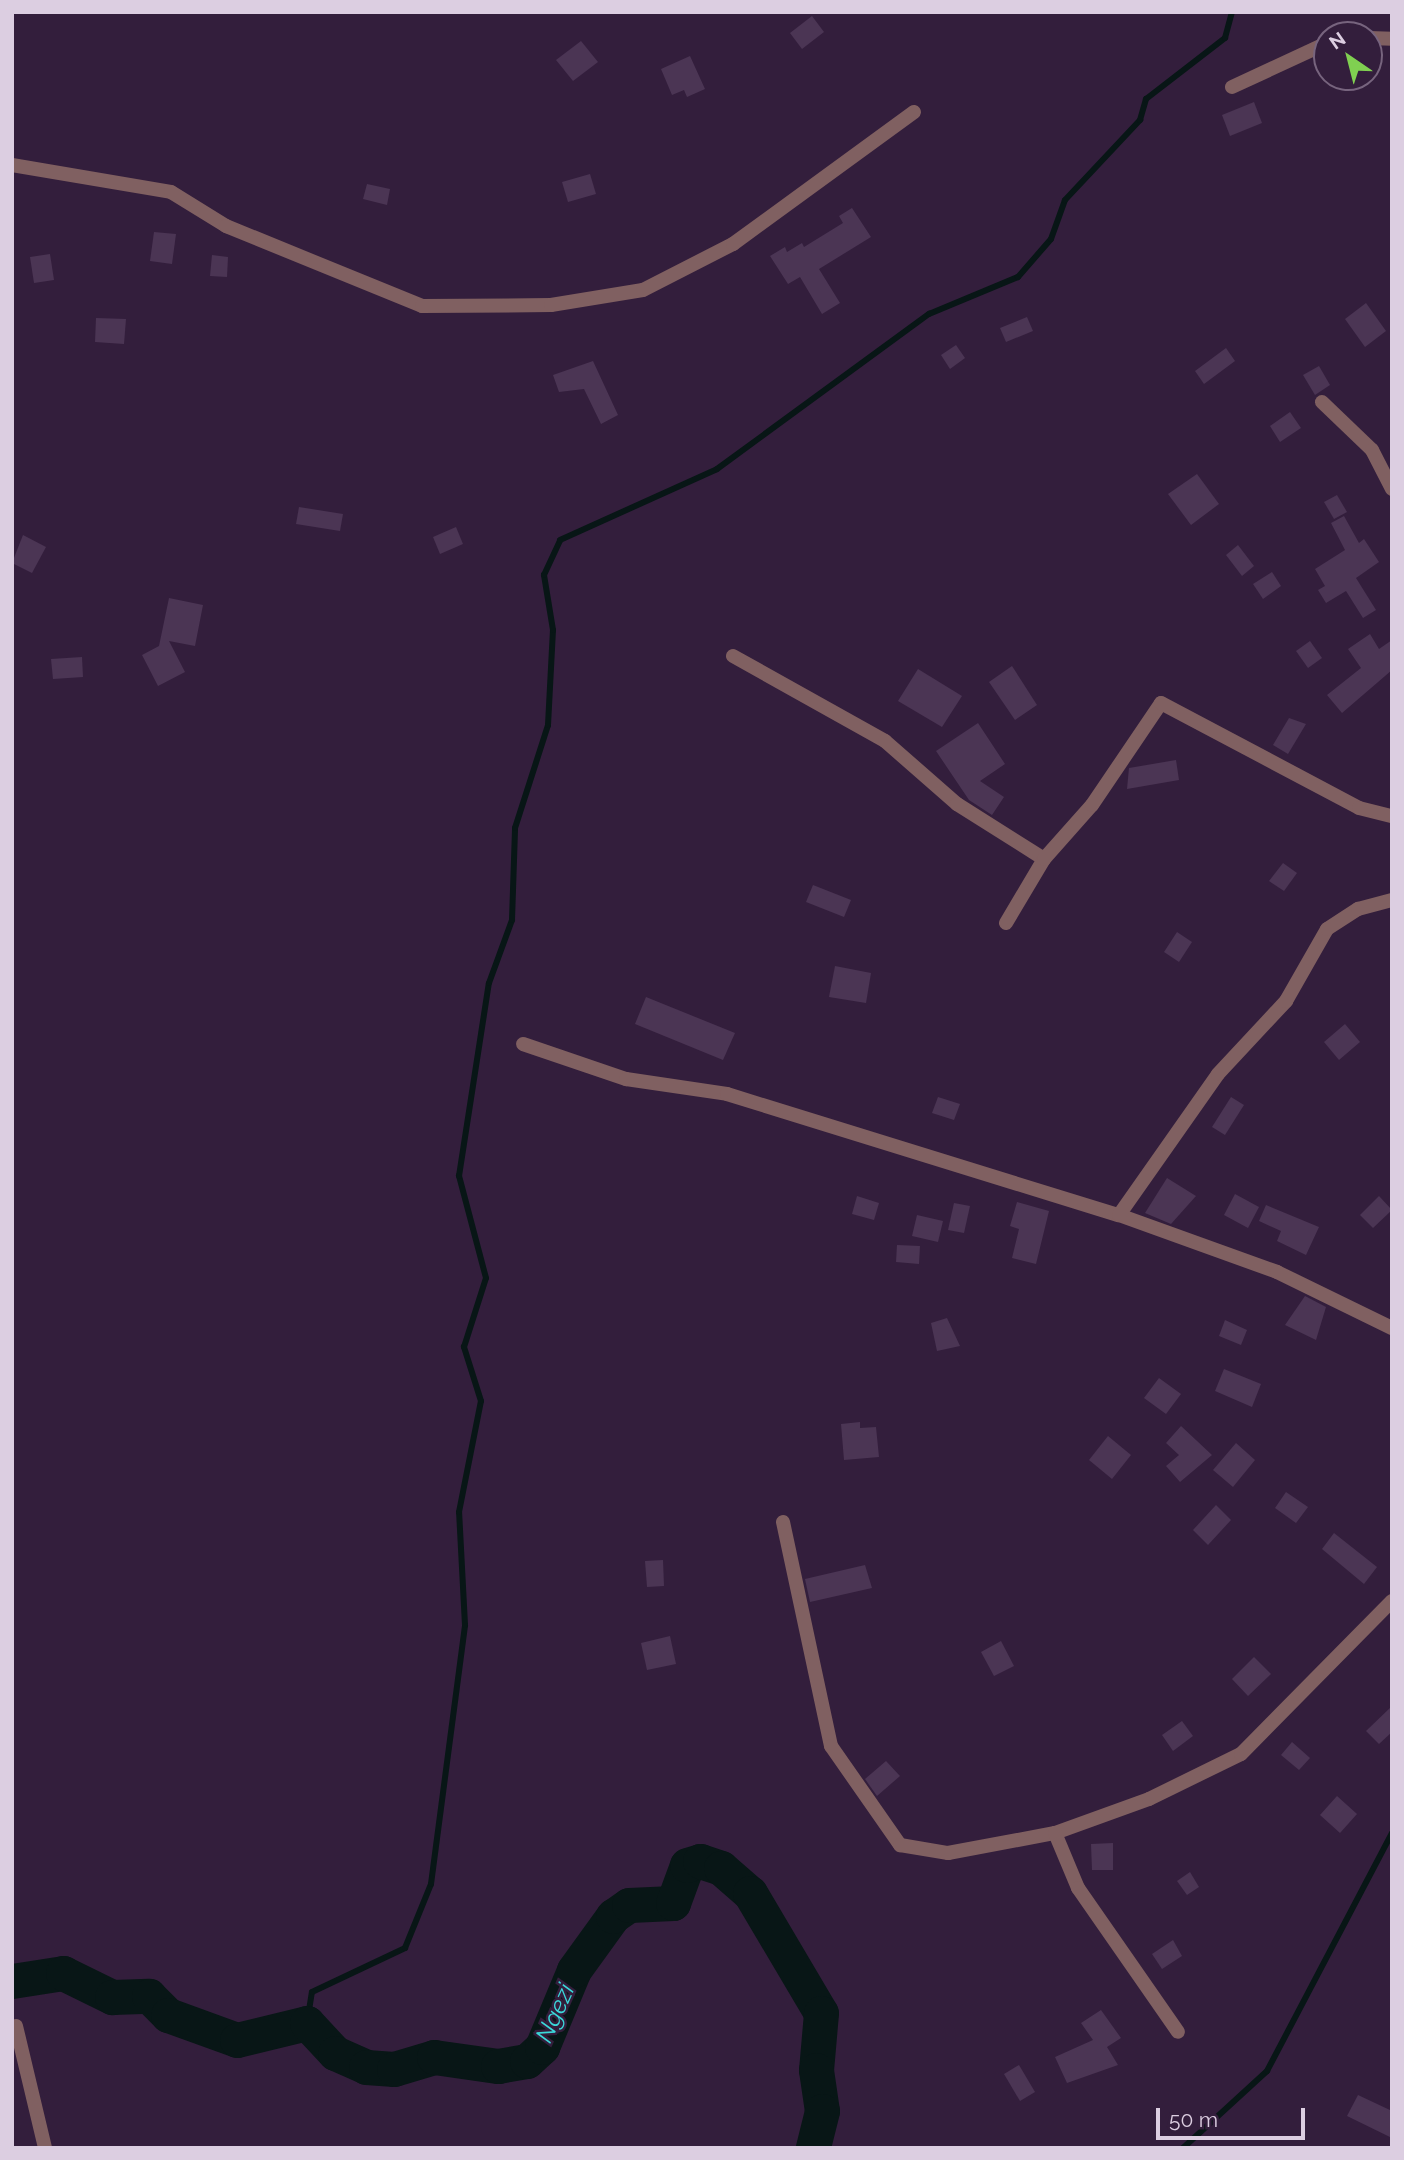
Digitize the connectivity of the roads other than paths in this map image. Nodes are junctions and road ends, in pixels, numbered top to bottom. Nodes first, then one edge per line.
1 (1313, 49) edge
2 (1232, 87) dead end
3 (914, 112) dead end
4 (12, 165) edge
5 (1322, 402) dead end
6 (1392, 489) edge
7 (733, 656) dead end
8 (1392, 816) edge
9 (1044, 859) junction
10 (1392, 900) edge
11 (1006, 923) dead end
12 (523, 1044) dead end
13 (1119, 1215) junction
14 (1392, 1328) edge
15 (783, 1522) dead end
16 (1392, 1601) edge
17 (1055, 1833) junction
18 (16, 2025) dead end
19 (1178, 2032) dead end
20 (46, 2148) edge

1 - 2 street
3 - 4 street
5 - 6 street
7 - 9 street
8 - 9 street
9 - 11 street
10 - 13 street
12 - 13 street
13 - 14 street
15 - 17 street
16 - 17 street
17 - 19 street
18 - 20 street

